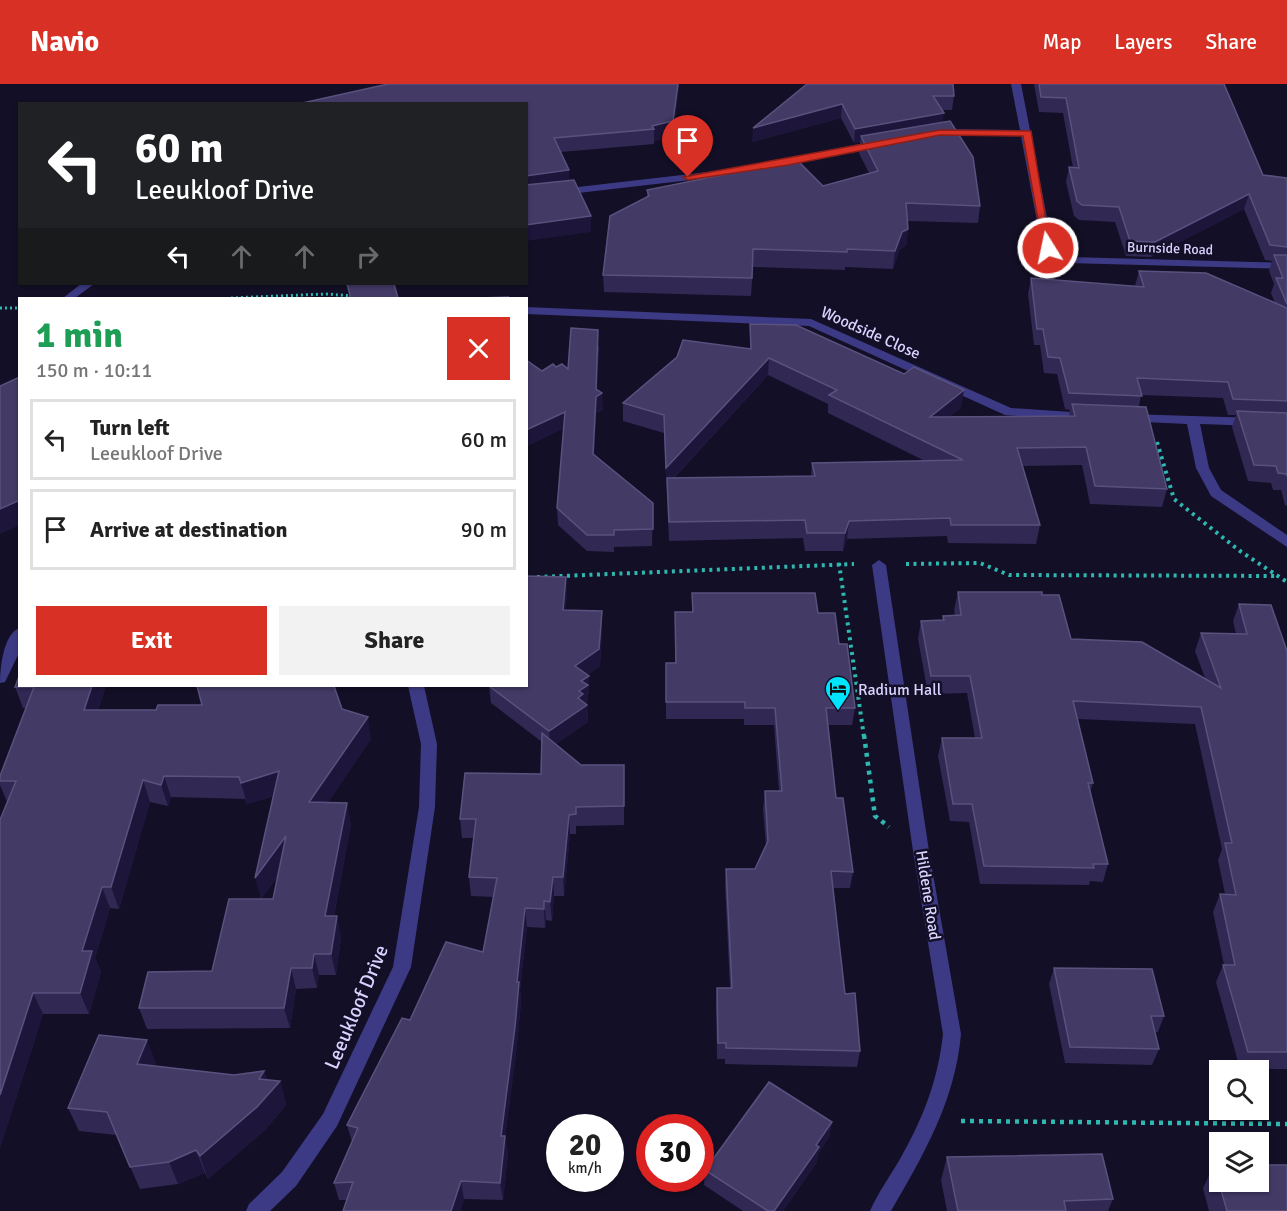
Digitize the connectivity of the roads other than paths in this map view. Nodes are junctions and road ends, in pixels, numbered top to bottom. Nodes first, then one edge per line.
1 (1016, 84) edge
2 (1028, 133) junction
3 (930, 134) edge
4 (887, 141) edge
5 (528, 196) edge
6 (1287, 266) edge
7 (87, 285) edge
8 (69, 297) edge
9 (528, 310) edge
10 (1193, 420) junction
11 (1287, 423) edge
12 (1287, 542) edge
13 (879, 565) road end
14 (18, 638) edge
15 (0, 678) edge
16 (416, 687) edge
17 (256, 1211) edge
18 (880, 1211) edge

1 - 2 street
2 - 3 street
2 - 6 street, Burnside Road
4 - 5 street
7 - 8 street
9 - 10 street, Woodside Close
10 - 11 street, Woodside Close
10 - 12 street
13 - 18 street, Hildene Road
14 - 15 street
16 - 17 street, Leeukloof Drive

